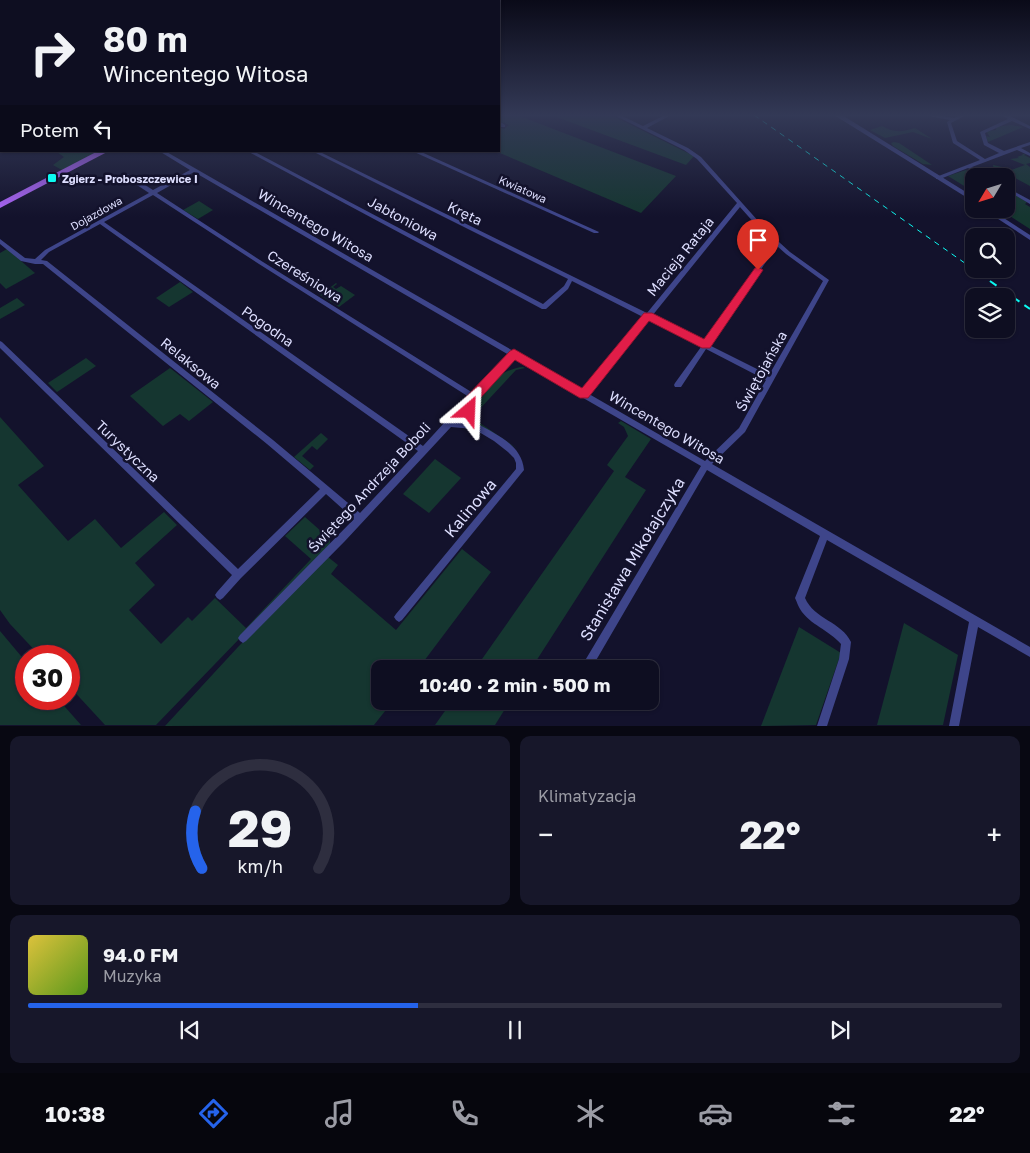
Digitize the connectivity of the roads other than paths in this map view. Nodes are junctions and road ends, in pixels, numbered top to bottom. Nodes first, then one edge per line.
1 (685, 149) edge
2 (891, 149) edge
3 (966, 149) edge
4 (995, 149) edge
5 (1015, 149) edge
6 (1019, 149) edge
7 (103, 152) edge
8 (163, 152) edge
9 (251, 152) edge
10 (316, 152) edge
11 (416, 152) edge
12 (1003, 153) junction
13 (1030, 155) edge
14 (985, 161) junction
15 (969, 167) joint
16 (194, 170) junction
17 (124, 174) dead end
18 (938, 178) junction
19 (1015, 193) edge
20 (151, 194) junction
21 (965, 194) edge
22 (1030, 202) edge
23 (739, 204) junction
24 (0, 206) edge
25 (1000, 218) edge
26 (100, 222) junction
27 (596, 232) dead end
28 (1030, 238) edge
29 (0, 241) edge
30 (776, 243) junction
31 (35, 262) junction
32 (571, 278) junction
33 (648, 315) junction
34 (0, 344) edge
35 (706, 345) junction
36 (514, 354) junction
37 (771, 378) junction
38 (678, 385) dead end
39 (584, 395) junction
40 (471, 399) junction
41 (448, 423) junction
42 (475, 426) junction
43 (422, 450) junction
44 (705, 466) junction
45 (325, 490) junction
46 (360, 518) junction
47 (825, 535) junction
48 (238, 575) junction
49 (220, 595) dead end
50 (399, 617) dead end
51 (974, 621) junction
52 (243, 638) dead end
53 (1030, 652) edge
54 (590, 660) edge
55 (822, 726) edge
56 (954, 726) edge

1 - 23 street
2 - 18 street
3 - 14 street
4 - 12 street
5 - 12 street
6 - 13 street
7 - 24 main road
8 - 16 street, Wincentego Witosa
9 - 32 street, Jabłoniowa
10 - 32 street, Kręta
11 - 27 street, Kwiatowa
12 - 14 street
14 - 15 street
15 - 18 street
16 - 20 street, Dojazdowa
16 - 36 street, Wincentego Witosa
17 - 20 street, Czereśniowa
18 - 21 street
19 - 22 street
20 - 26 street, Dojazdowa
20 - 40 street, Czereśniowa
23 - 30 street
23 - 33 street, Macieja Rataja
25 - 28 street
26 - 31 street, Dojazdowa
26 - 43 street, Pogodna
29 - 31 street, Relaksowa
30 - 35 street
30 - 37 street, Świętojańska
31 - 45 street, Relaksowa
32 - 33 street, Kręta
33 - 35 street, Kręta
33 - 39 street, Macieja Rataja
34 - 48 street, Turystyczna
35 - 37 street, Kręta
35 - 38 street
36 - 39 street, Wincentego Witosa
36 - 40 street, Świętego Andrzeja Boboli
37 - 44 street, Świętojańska
39 - 44 street, Wincentego Witosa
40 - 41 street, Świętego Andrzeja Boboli
40 - 42 street
41 - 42 street, Kalinowa
41 - 43 street, Świętego Andrzeja Boboli
42 - 50 street, Kalinowa
43 - 46 street, Świętego Andrzeja Boboli
44 - 47 street, Wincentego Witosa
44 - 54 street, Stanisława Mikołajczyka
45 - 46 street, Relaksowa
45 - 48 street
46 - 52 street, Świętego Andrzeja Boboli
47 - 51 street, Wincentego Witosa
47 - 55 street
48 - 49 street
51 - 53 street, Wincentego Witosa
51 - 56 street

